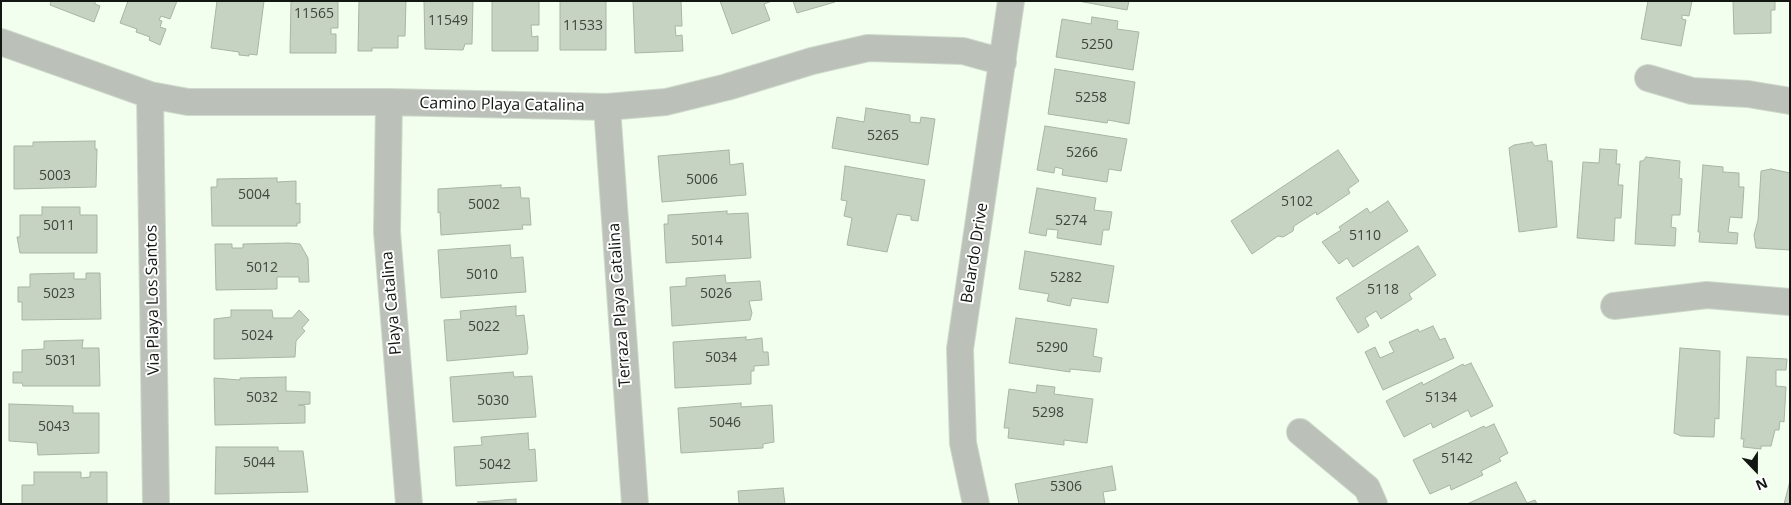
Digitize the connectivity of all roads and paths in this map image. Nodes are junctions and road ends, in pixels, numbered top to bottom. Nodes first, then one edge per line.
1 (1011, 1) edge
2 (1, 42) edge
3 (1003, 62) junction
4 (1648, 78) dead end
5 (150, 95) junction
6 (1790, 101) edge
7 (389, 102) junction
8 (607, 107) junction
9 (1790, 302) edge
10 (1614, 306) dead end
11 (1300, 432) dead end
12 (156, 504) edge
13 (409, 504) edge
14 (635, 504) edge
15 (976, 504) edge
16 (1374, 504) edge

1 - 3 street, Belardo Drive
2 - 5 street, Camino Playa Catalina
3 - 8 street, Camino Playa Catalina
3 - 15 street, Belardo Drive
4 - 6 street
5 - 7 street, Camino Playa Catalina
5 - 12 street, Via Playa Los Santos
7 - 8 street, Camino Playa Catalina
7 - 13 street, Playa Catalina
8 - 14 street, Terraza Playa Catalina
9 - 10 street
11 - 16 street

